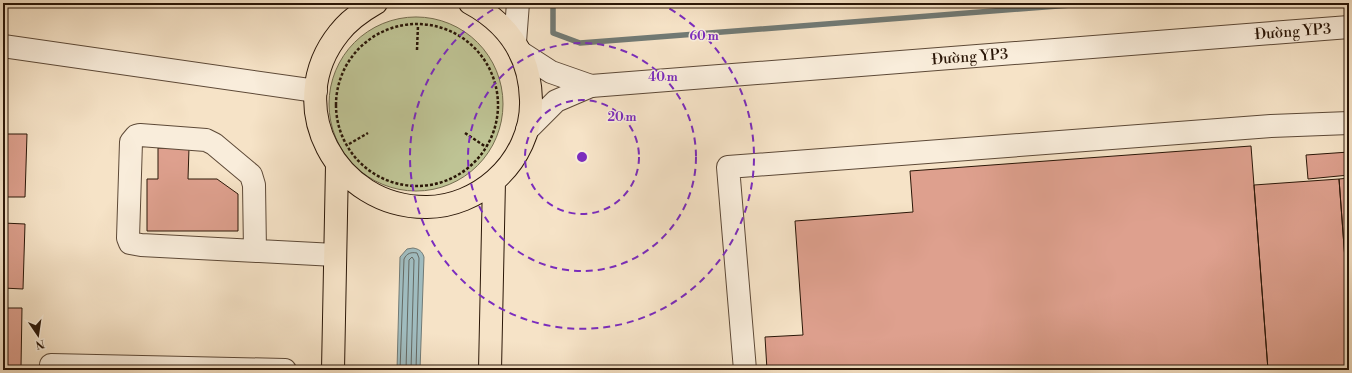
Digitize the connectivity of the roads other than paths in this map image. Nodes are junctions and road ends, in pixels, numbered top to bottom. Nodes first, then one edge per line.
1 (376, 3) edge
2 (518, 3) edge
3 (480, 6) edge
4 (356, 10) edge
5 (1349, 27) edge
6 (3, 46) edge
7 (518, 47) junction
8 (591, 86) junction
9 (316, 91) junction
10 (1349, 123) edge
11 (527, 130) junction
12 (342, 155) junction
13 (494, 181) junction
14 (255, 251) junction
15 (335, 255) junction
16 (51, 365) dead end
17 (285, 370) edge
18 (333, 370) edge
19 (490, 370) edge
20 (745, 370) edge

1 - 4 main road
2 - 7 street
3 - 7 main road
4 - 9 main road
5 - 8 street, Đường YP3
6 - 9 street
7 - 8 street
7 - 11 main road
8 - 11 street
9 - 12 main road
10 - 20 street
11 - 13 main road
12 - 13 main road
12 - 15 main road
13 - 19 main road
14 - 14 street
14 - 15 street
15 - 18 main road
16 - 17 street

